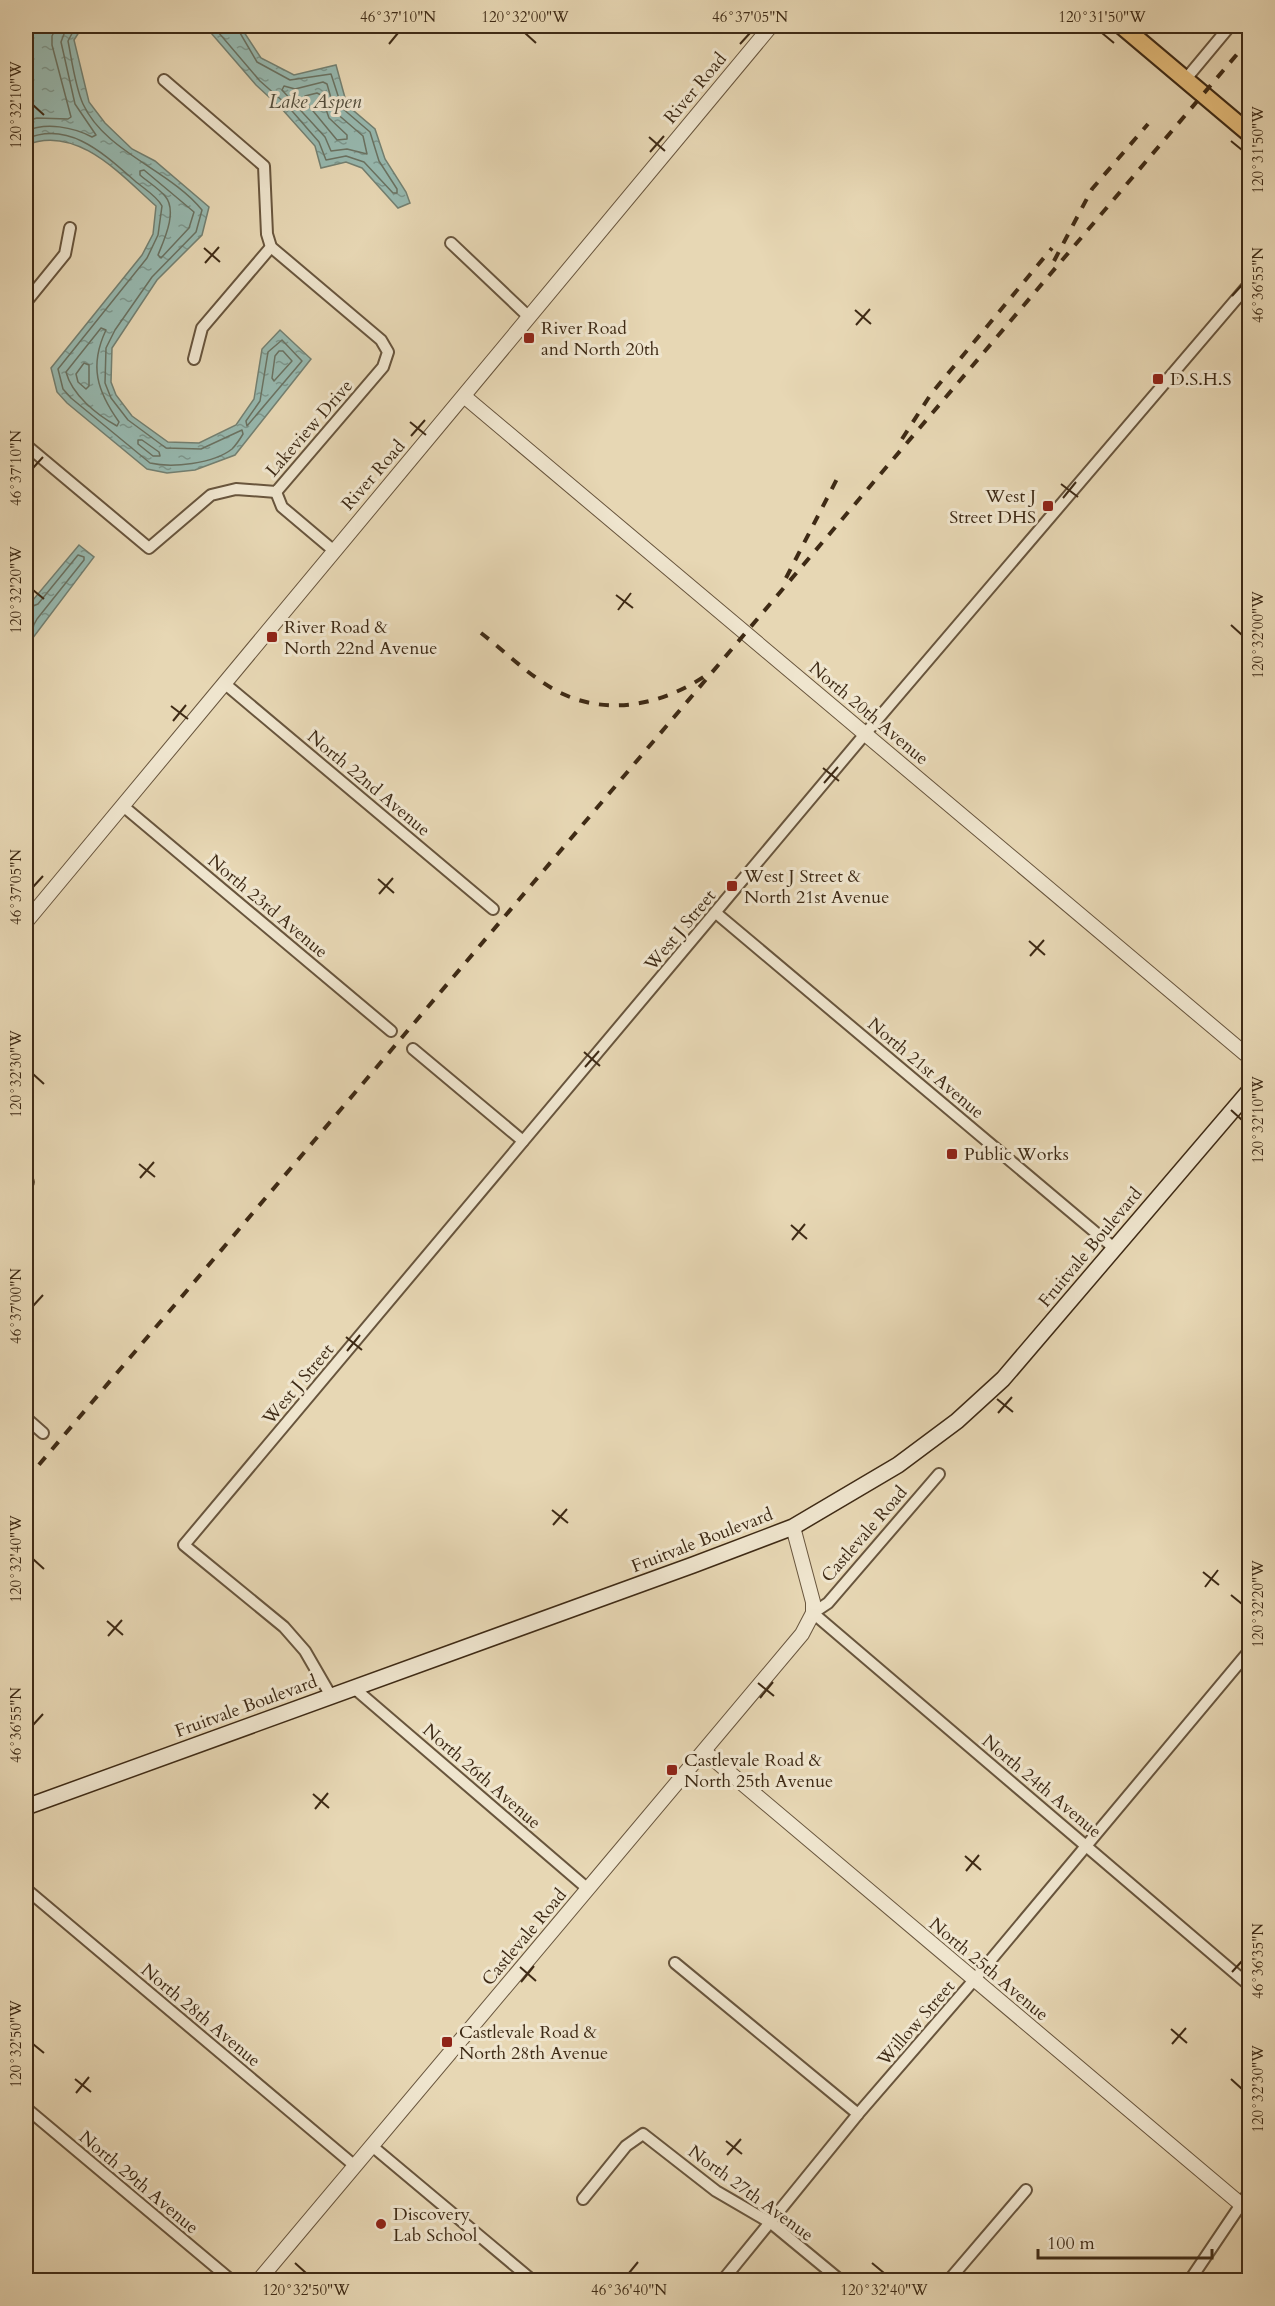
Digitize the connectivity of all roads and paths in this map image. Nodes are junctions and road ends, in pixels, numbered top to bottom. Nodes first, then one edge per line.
1 (771, 26) edge
2 (1122, 26) edge
3 (1230, 26) edge
4 (164, 80) dead end
5 (1185, 80) junction
6 (1250, 134) edge
7 (70, 228) dead end
8 (451, 243) dead end
9 (271, 247) junction
10 (1250, 283) edge
11 (26, 302) edge
12 (529, 317) junction
13 (194, 359) dead end
14 (465, 397) junction
15 (26, 445) edge
16 (276, 492) junction
17 (333, 550) junction
18 (224, 683) junction
19 (865, 734) junction
20 (123, 806) junction
21 (493, 909) dead end
22 (716, 913) junction
23 (26, 921) edge
24 (391, 1031) dead end
25 (413, 1049) dead end
26 (1250, 1058) edge
27 (1250, 1090) edge
28 (523, 1141) junction
29 (1114, 1248) junction
30 (26, 1418) edge
31 (43, 1433) dead end
32 (939, 1474) dead end
33 (793, 1527) junction
34 (813, 1613) junction
35 (1250, 1650) edge
36 (354, 1688) junction
37 (331, 1696) junction
38 (705, 1752) junction
39 (26, 1807) edge
40 (1086, 1845) junction
41 (26, 1889) edge
42 (588, 1889) junction
43 (675, 1963) dead end
44 (974, 1980) junction
45 (1250, 1986) edge
46 (26, 2108) edge
47 (858, 2114) junction
48 (372, 2145) junction
49 (354, 2166) junction
50 (1026, 2190) dead end
51 (1250, 2191) edge
52 (582, 2199) dead end
53 (1244, 2208) edge
54 (771, 2223) junction
55 (231, 2280) edge
56 (258, 2280) edge
57 (532, 2280) edge
58 (723, 2280) edge
59 (840, 2280) edge
60 (949, 2280) edge
61 (1190, 2280) edge

1 - 12 street, River Road
2 - 5 main road
3 - 5 street
4 - 9 street
5 - 6 main road
7 - 11 street
8 - 12 street
9 - 13 street
9 - 16 street, Lakeview Drive
10 - 19 street, West J Street
12 - 14 street, River Road
14 - 17 street, River Road
14 - 19 street, North 20th Avenue
15 - 16 street, Lakeview Drive
16 - 17 street
17 - 18 street, River Road
18 - 20 street, River Road
18 - 21 street, North 22nd Avenue
19 - 22 street, West J Street
19 - 26 street, North 20th Avenue
20 - 23 street, River Road
20 - 24 street, North 23rd Avenue
22 - 28 street, West J Street
22 - 29 street, North 21st Avenue
25 - 28 street
27 - 29 main road, Fruitvale Boulevard
28 - 37 street, West J Street
29 - 33 main road, Fruitvale Boulevard
30 - 31 street
32 - 34 street, Castlevale Road
33 - 34 street, Castlevale Road
33 - 36 main road, Fruitvale Boulevard
34 - 38 street, Castlevale Road
34 - 40 street, North 24th Avenue
35 - 40 street, Willow Street
36 - 37 main road, Fruitvale Boulevard
36 - 42 street, North 26th Avenue
37 - 39 main road, Fruitvale Boulevard
38 - 42 street, Castlevale Road
38 - 44 street, North 25th Avenue
40 - 44 street, Willow Street
40 - 45 street, North 24th Avenue
41 - 49 street, North 28th Avenue
42 - 48 street, Castlevale Road
43 - 47 street
44 - 47 street, Willow Street
44 - 53 street, North 25th Avenue
46 - 55 street, North 29th Avenue
47 - 54 street, Willow Street
48 - 49 street, Castlevale Road
48 - 57 street
49 - 56 street, Castlevale Road
50 - 60 street
51 - 53 street
52 - 54 street, North 27th Avenue
53 - 61 street
54 - 58 street, Willow Street
54 - 59 street, North 27th Avenue

